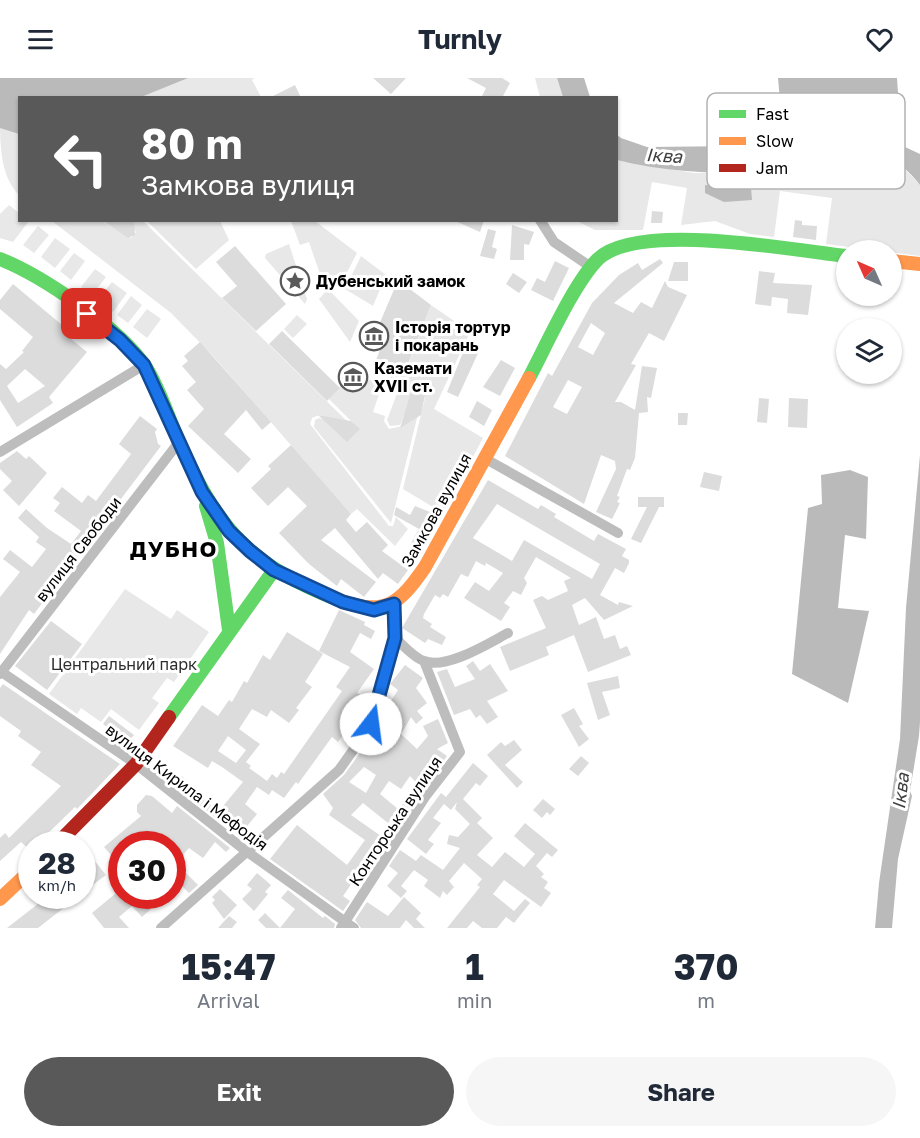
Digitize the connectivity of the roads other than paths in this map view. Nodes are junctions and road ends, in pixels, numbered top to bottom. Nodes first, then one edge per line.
1 (541, 222) edge
2 (836, 255) edge
3 (0, 259) edge
4 (902, 262) edge
5 (917, 264) edge
6 (591, 267) junction
7 (144, 365) junction
8 (179, 442) junction
9 (0, 452) edge
10 (484, 458) junction
11 (202, 492) junction
12 (618, 533) dead end
13 (274, 570) junction
14 (394, 604) junction
15 (229, 630) junction
16 (508, 633) dead end
17 (395, 638) junction
18 (424, 661) junction
19 (0, 672) edge
20 (136, 764) junction
21 (70, 831) edge
22 (246, 851) junction
23 (18, 882) edge
24 (0, 899) edge
25 (347, 926) edge
26 (161, 928) edge

1 - 6 street
2 - 6 main road, Замкова вулиця
3 - 7 main road
4 - 5 main road
6 - 10 main road, Замкова вулиця
7 - 8 main road
7 - 9 street
8 - 11 main road
8 - 19 street, вулиця Свободи
10 - 12 street
10 - 14 main road, Замкова вулиця
11 - 13 main road
11 - 15 main road
13 - 14 main road
13 - 15 main road
14 - 17 street
15 - 20 main road
16 - 18 street
17 - 18 street
17 - 22 street
18 - 25 street, Конторська вулиця
19 - 20 street, вулиця Кирила і Мефодія
20 - 21 main road
20 - 22 street, вулиця Кирила і Мефодія
22 - 25 street, вулиця Кирила і Мефодія
22 - 26 street
23 - 24 main road

